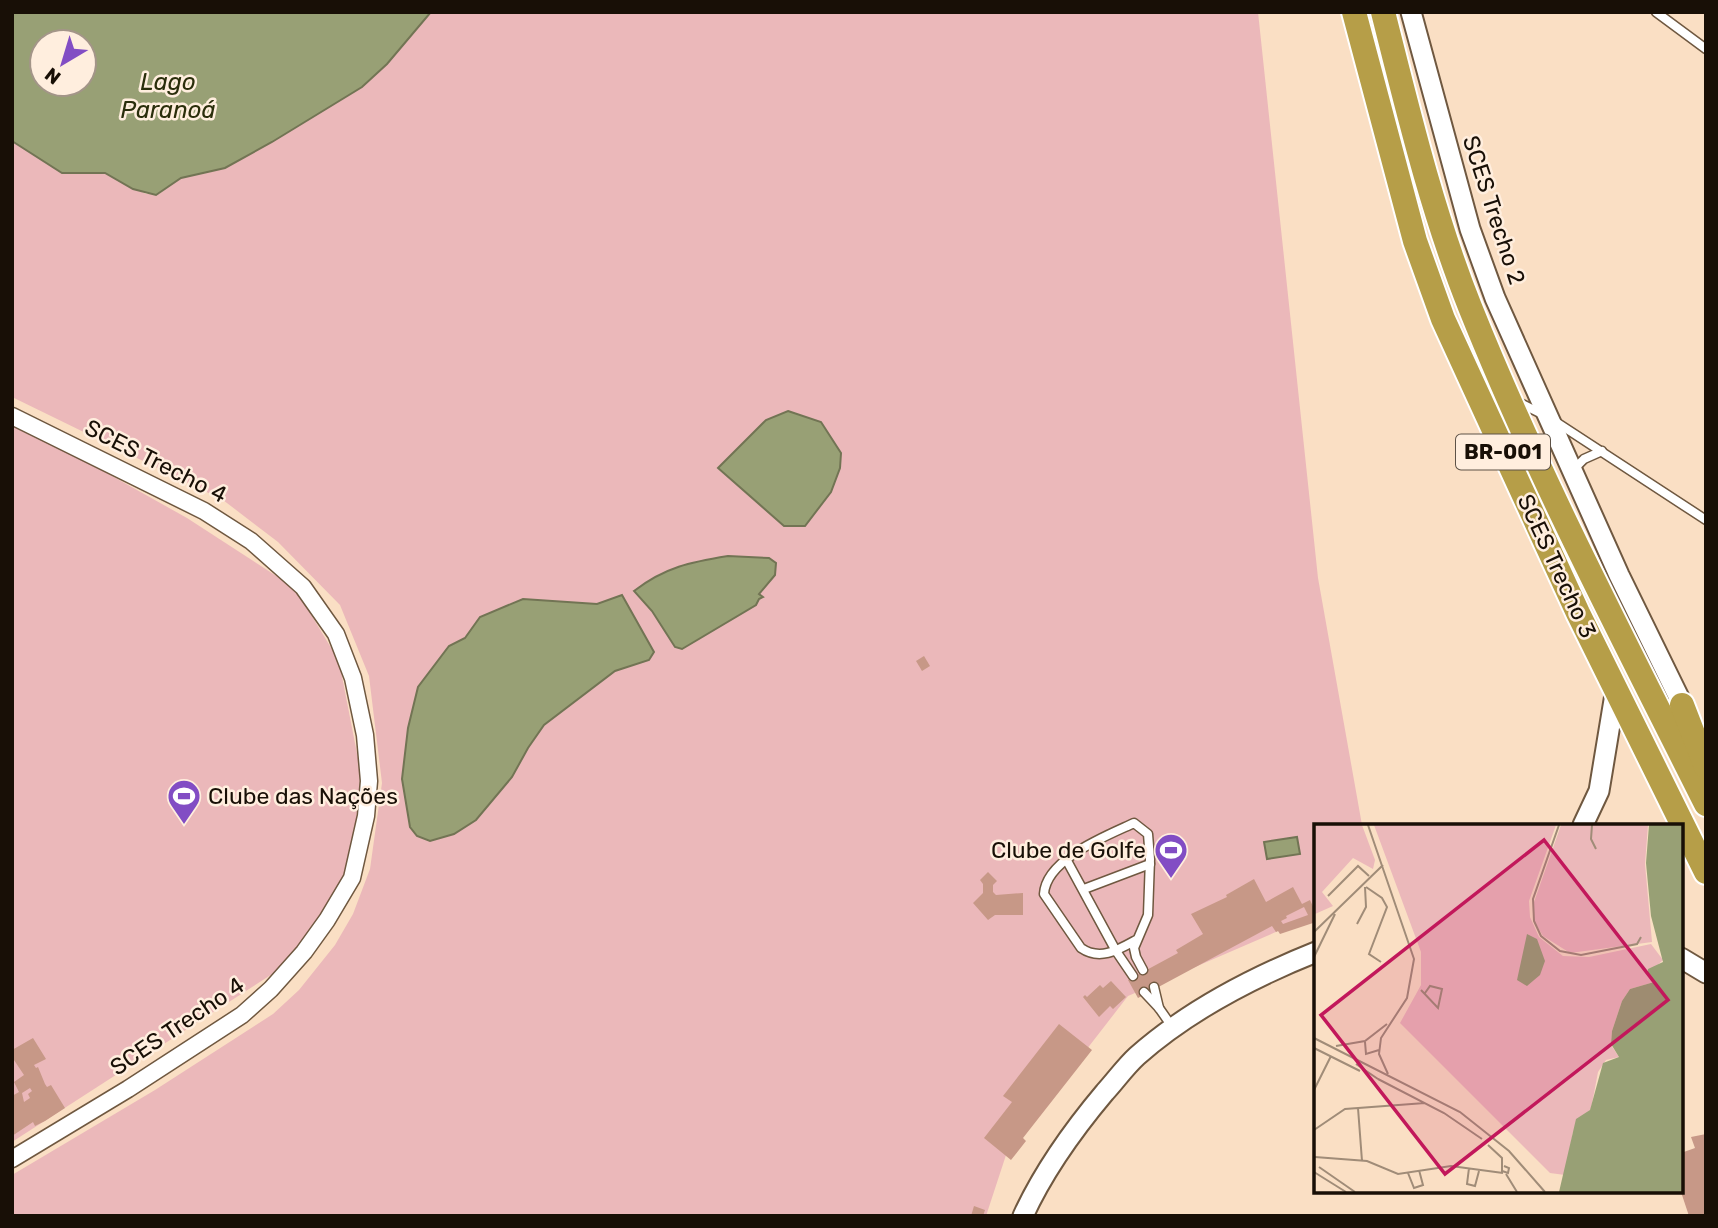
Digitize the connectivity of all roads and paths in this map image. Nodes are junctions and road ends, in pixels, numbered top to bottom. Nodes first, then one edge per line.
1 (1353, 12) edge
2 (1383, 12) edge
3 (1401, 12) edge
4 (1411, 12) edge
5 (1656, 12) edge
6 (1706, 49) edge
7 (1399, 77) junction
8 (1507, 397) junction
9 (12, 416) edge
10 (1548, 417) junction
11 (1602, 451) junction
12 (1572, 471) junction
13 (1706, 520) edge
14 (1616, 688) junction
15 (1682, 705) junction
16 (1706, 746) edge
17 (1706, 767) edge
18 (1706, 804) edge
19 (1583, 824) edge
20 (1683, 824) edge
21 (1683, 825) edge
22 (1066, 859) junction
23 (1150, 864) junction
24 (1706, 872) edge
25 (1084, 889) junction
26 (1136, 940) junction
27 (1116, 951) junction
28 (1314, 952) edge
29 (1683, 959) edge
30 (1143, 970) dead end
31 (1706, 972) edge
32 (1133, 976) dead end
33 (1154, 987) dead end
34 (1144, 992) dead end
35 (1159, 1008) junction
36 (1172, 1028) junction
37 (12, 1159) edge
38 (1023, 1216) edge

1 - 14 highway, SCES Trecho 3 / BR-001
2 - 7 highway, SCES Trecho 3 / BR-001
3 - 7 highway
4 - 10 street, SCES Trecho 2
5 - 6 lane
7 - 8 highway, SCES Trecho 3 / BR-001
8 - 10 lane
8 - 18 highway, SCES Trecho 3 / BR-001
9 - 37 street, SCES Trecho 4
10 - 11 lane
10 - 12 street, SCES Trecho 2
11 - 12 lane
11 - 13 lane
12 - 15 street, SCES Trecho 2
14 - 19 street
14 - 20 highway, SCES Trecho 3 / BR-001
15 - 16 street, SCES Trecho 2
15 - 17 highway
21 - 24 highway, SCES Trecho 3 / BR-001
22 - 23 lane
22 - 25 lane
22 - 27 lane
23 - 25 lane
23 - 26 lane
25 - 27 lane
26 - 27 lane
26 - 30 lane
27 - 32 lane
28 - 36 street
29 - 31 street
33 - 35 lane
34 - 35 lane
35 - 36 lane
36 - 38 street

